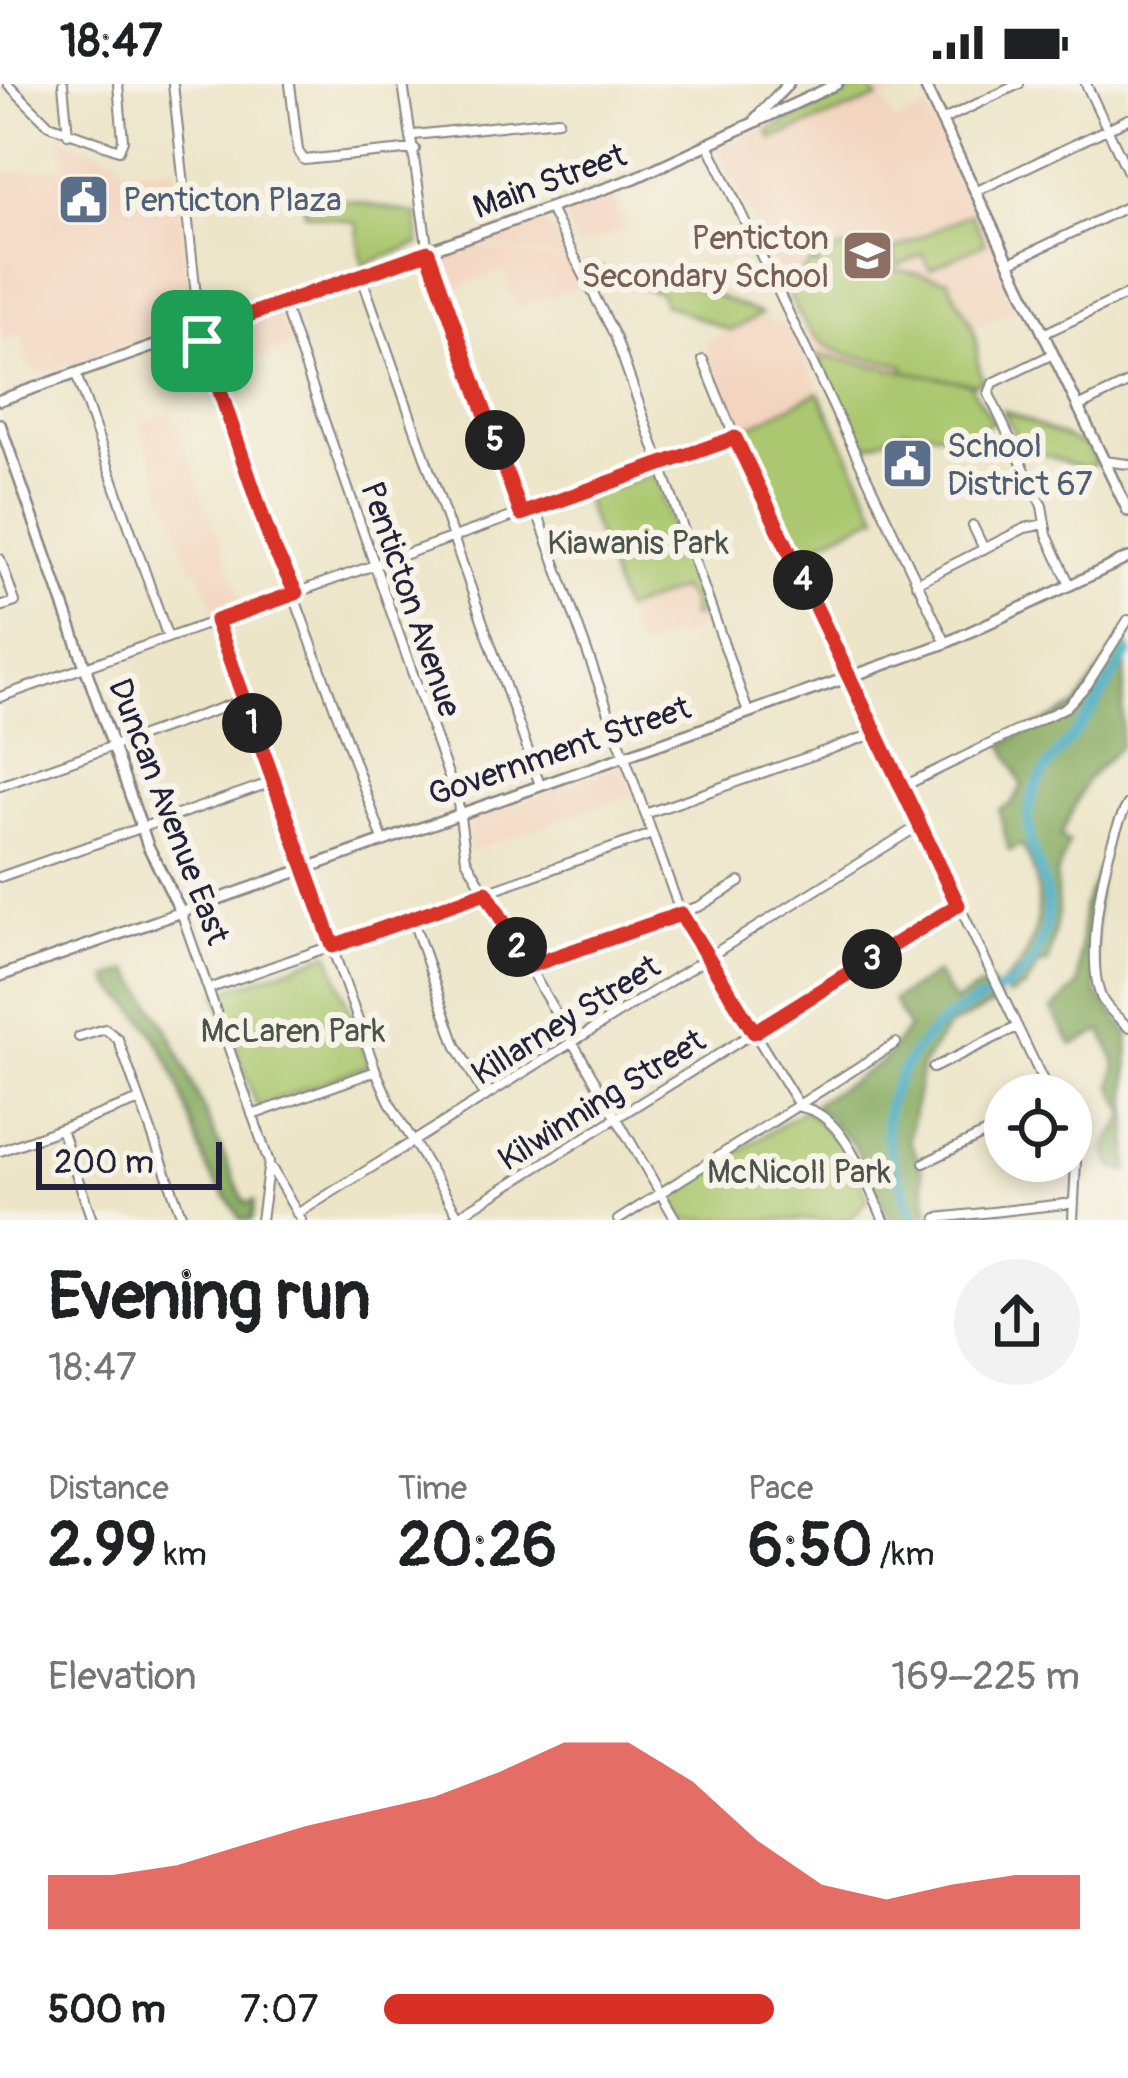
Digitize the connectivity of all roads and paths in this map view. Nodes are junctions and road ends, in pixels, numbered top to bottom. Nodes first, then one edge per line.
1 (8, 84) edge
2 (63, 84) edge
3 (118, 84) edge
4 (173, 84) edge
5 (290, 84) edge
6 (403, 84) edge
7 (788, 84) edge
8 (837, 84) edge
9 (924, 84) edge
10 (1018, 84) edge
11 (1086, 84) edge
12 (1128, 119) edge
13 (558, 120) dead end
14 (941, 121) junction
15 (747, 125) junction
16 (1107, 129) junction
17 (414, 135) junction
18 (68, 136) junction
19 (707, 144) junction
20 (415, 149) junction
21 (1128, 172) edge
22 (975, 192) junction
23 (1128, 206) edge
24 (550, 209) junction
25 (428, 252) junction
26 (1009, 263) junction
27 (361, 275) junction
28 (1128, 294) edge
29 (283, 303) junction
30 (200, 332) junction
31 (1043, 334) junction
32 (1053, 354) junction
33 (703, 360) dead end
34 (76, 374) junction
35 (1128, 383) edge
36 (0, 400) edge
37 (1078, 407) junction
38 (0, 424) edge
39 (735, 438) junction
40 (1104, 461) junction
41 (661, 464) junction
42 (1128, 464) edge
43 (536, 508) junction
44 (1128, 511) edge
45 (521, 514) junction
46 (1046, 524) junction
47 (973, 526) dead end
48 (453, 537) junction
49 (984, 549) junction
50 (1128, 558) edge
51 (0, 559) edge
52 (375, 565) junction
53 (916, 583) junction
54 (1070, 585) junction
55 (296, 593) junction
56 (0, 607) edge
57 (1128, 620) edge
58 (216, 621) junction
59 (168, 638) junction
60 (946, 643) junction
61 (86, 667) junction
62 (849, 677) junction
63 (0, 697) edge
64 (244, 700) junction
65 (748, 712) junction
66 (876, 733) junction
67 (114, 746) junction
68 (625, 756) junction
69 (272, 782) junction
70 (540, 785) junction
71 (0, 786) edge
72 (902, 787) junction
73 (1128, 804) edge
74 (459, 814) junction
75 (645, 814) junction
76 (920, 825) junction
77 (142, 829) junction
78 (652, 834) junction
79 (383, 840) junction
80 (304, 868) junction
81 (0, 877) edge
82 (740, 883) dead end
83 (486, 892) junction
84 (958, 905) junction
85 (181, 912) junction
86 (681, 914) junction
87 (412, 918) junction
88 (333, 946) junction
89 (708, 958) junction
90 (529, 966) junction
91 (0, 976) edge
92 (208, 989) junction
93 (1017, 1027) junction
94 (1128, 1027) edge
95 (754, 1032) junction
96 (80, 1037) dead end
97 (573, 1042) junction
98 (896, 1043) dead end
99 (933, 1068) dead end
100 (376, 1070) junction
101 (1040, 1074) edge
102 (485, 1097) junction
103 (140, 1100) junction
104 (800, 1106) junction
105 (252, 1115) junction
106 (617, 1118) junction
107 (61, 1129) junction
108 (984, 1134) edge
109 (413, 1143) junction
110 (0, 1151) edge
111 (268, 1162) junction
112 (924, 1163) dead end
113 (1073, 1182) edge
114 (661, 1193) junction
115 (1074, 1203) junction
116 (299, 1217) edge
117 (937, 1218) edge
118 (457, 1219) edge
119 (92, 1220) edge
120 (183, 1220) edge
121 (261, 1220) edge
122 (618, 1220) edge
123 (676, 1220) edge
124 (884, 1220) edge
125 (1072, 1220) edge

1 - 18 street
2 - 18 street
3 - 18 street
4 - 30 street
5 - 20 street
6 - 17 street
7 - 15 street
8 - 15 street, Main Street
9 - 14 street
10 - 14 street
11 - 16 street
12 - 16 street
13 - 17 street
14 - 22 street
15 - 19 street, Main Street
16 - 21 street
16 - 22 street
17 - 20 street
19 - 24 street, Main Street
19 - 53 street
20 - 25 street
22 - 26 street
23 - 26 street
24 - 25 street, Main Street
24 - 41 street
25 - 27 street, Main Street
25 - 45 street
26 - 31 street
27 - 29 street, Main Street
27 - 48 street
28 - 31 street
29 - 30 street, Main Street
29 - 52 street, Penticton Avenue
30 - 34 street, Main Street
30 - 55 street
31 - 32 street
32 - 37 street
32 - 46 street
33 - 39 street
34 - 36 street, Main Street
34 - 59 street
35 - 37 street
37 - 40 street
38 - 61 street, Duncan Avenue East
39 - 41 street
39 - 62 street
40 - 42 street
40 - 44 street
41 - 43 street
41 - 65 street
43 - 45 street
43 - 68 street
45 - 48 street
46 - 49 street
46 - 54 street
47 - 49 street
48 - 52 street
48 - 70 street
49 - 53 street
50 - 54 street, Government Street
51 - 56 street
52 - 55 street
52 - 74 street, Penticton Avenue
53 - 60 street
54 - 60 street, Government Street
55 - 58 street
55 - 79 street
57 - 72 street
58 - 59 street
58 - 64 street
59 - 61 street
60 - 62 street, Government Street
61 - 63 street
61 - 67 street, Duncan Avenue East
62 - 65 street, Government Street
62 - 66 street
64 - 67 street
64 - 69 street
65 - 68 street, Government Street
66 - 72 street
66 - 75 street
67 - 71 street
67 - 77 street, Duncan Avenue East
68 - 70 street, Government Street
68 - 75 street
69 - 77 street
69 - 80 street
70 - 74 street, Government Street
72 - 76 street
73 - 94 street
74 - 79 street, Government Street
74 - 83 street, Penticton Avenue
75 - 78 street
76 - 84 street
76 - 89 street, Killarney Street
77 - 81 street
77 - 85 street, Duncan Avenue East
78 - 83 street
78 - 86 street
79 - 80 street, Government Street
80 - 85 street, Government Street
80 - 88 street
82 - 86 street
83 - 87 street
83 - 90 street, Penticton Avenue
84 - 93 street
84 - 95 street, Kilwinning Street
85 - 91 street, Government Street
85 - 92 street, Duncan Avenue East
86 - 89 street
86 - 90 street
87 - 88 street
87 - 102 street
88 - 92 street
88 - 100 street
89 - 95 street
89 - 97 street, Killarney Street
90 - 97 street, Penticton Avenue
92 - 105 street, Duncan Avenue East
93 - 99 street
93 - 101 street
95 - 104 street
95 - 106 street, Kilwinning Street
96 - 103 street
97 - 102 street, Killarney Street
97 - 106 street, Penticton Avenue
98 - 104 street
100 - 105 street
100 - 109 street
102 - 109 street, Killarney Street
103 - 107 street
103 - 120 street
104 - 114 street
104 - 124 street
105 - 111 street, Duncan Avenue East
106 - 114 street, Penticton Avenue
106 - 118 street, Kilwinning Street
107 - 110 street
107 - 119 street
108 - 112 street
109 - 116 street, Killarney Street
109 - 118 street
111 - 116 street
111 - 121 street, Duncan Avenue East
113 - 115 street
114 - 122 street
114 - 123 street, Penticton Avenue
115 - 117 street
115 - 125 street

